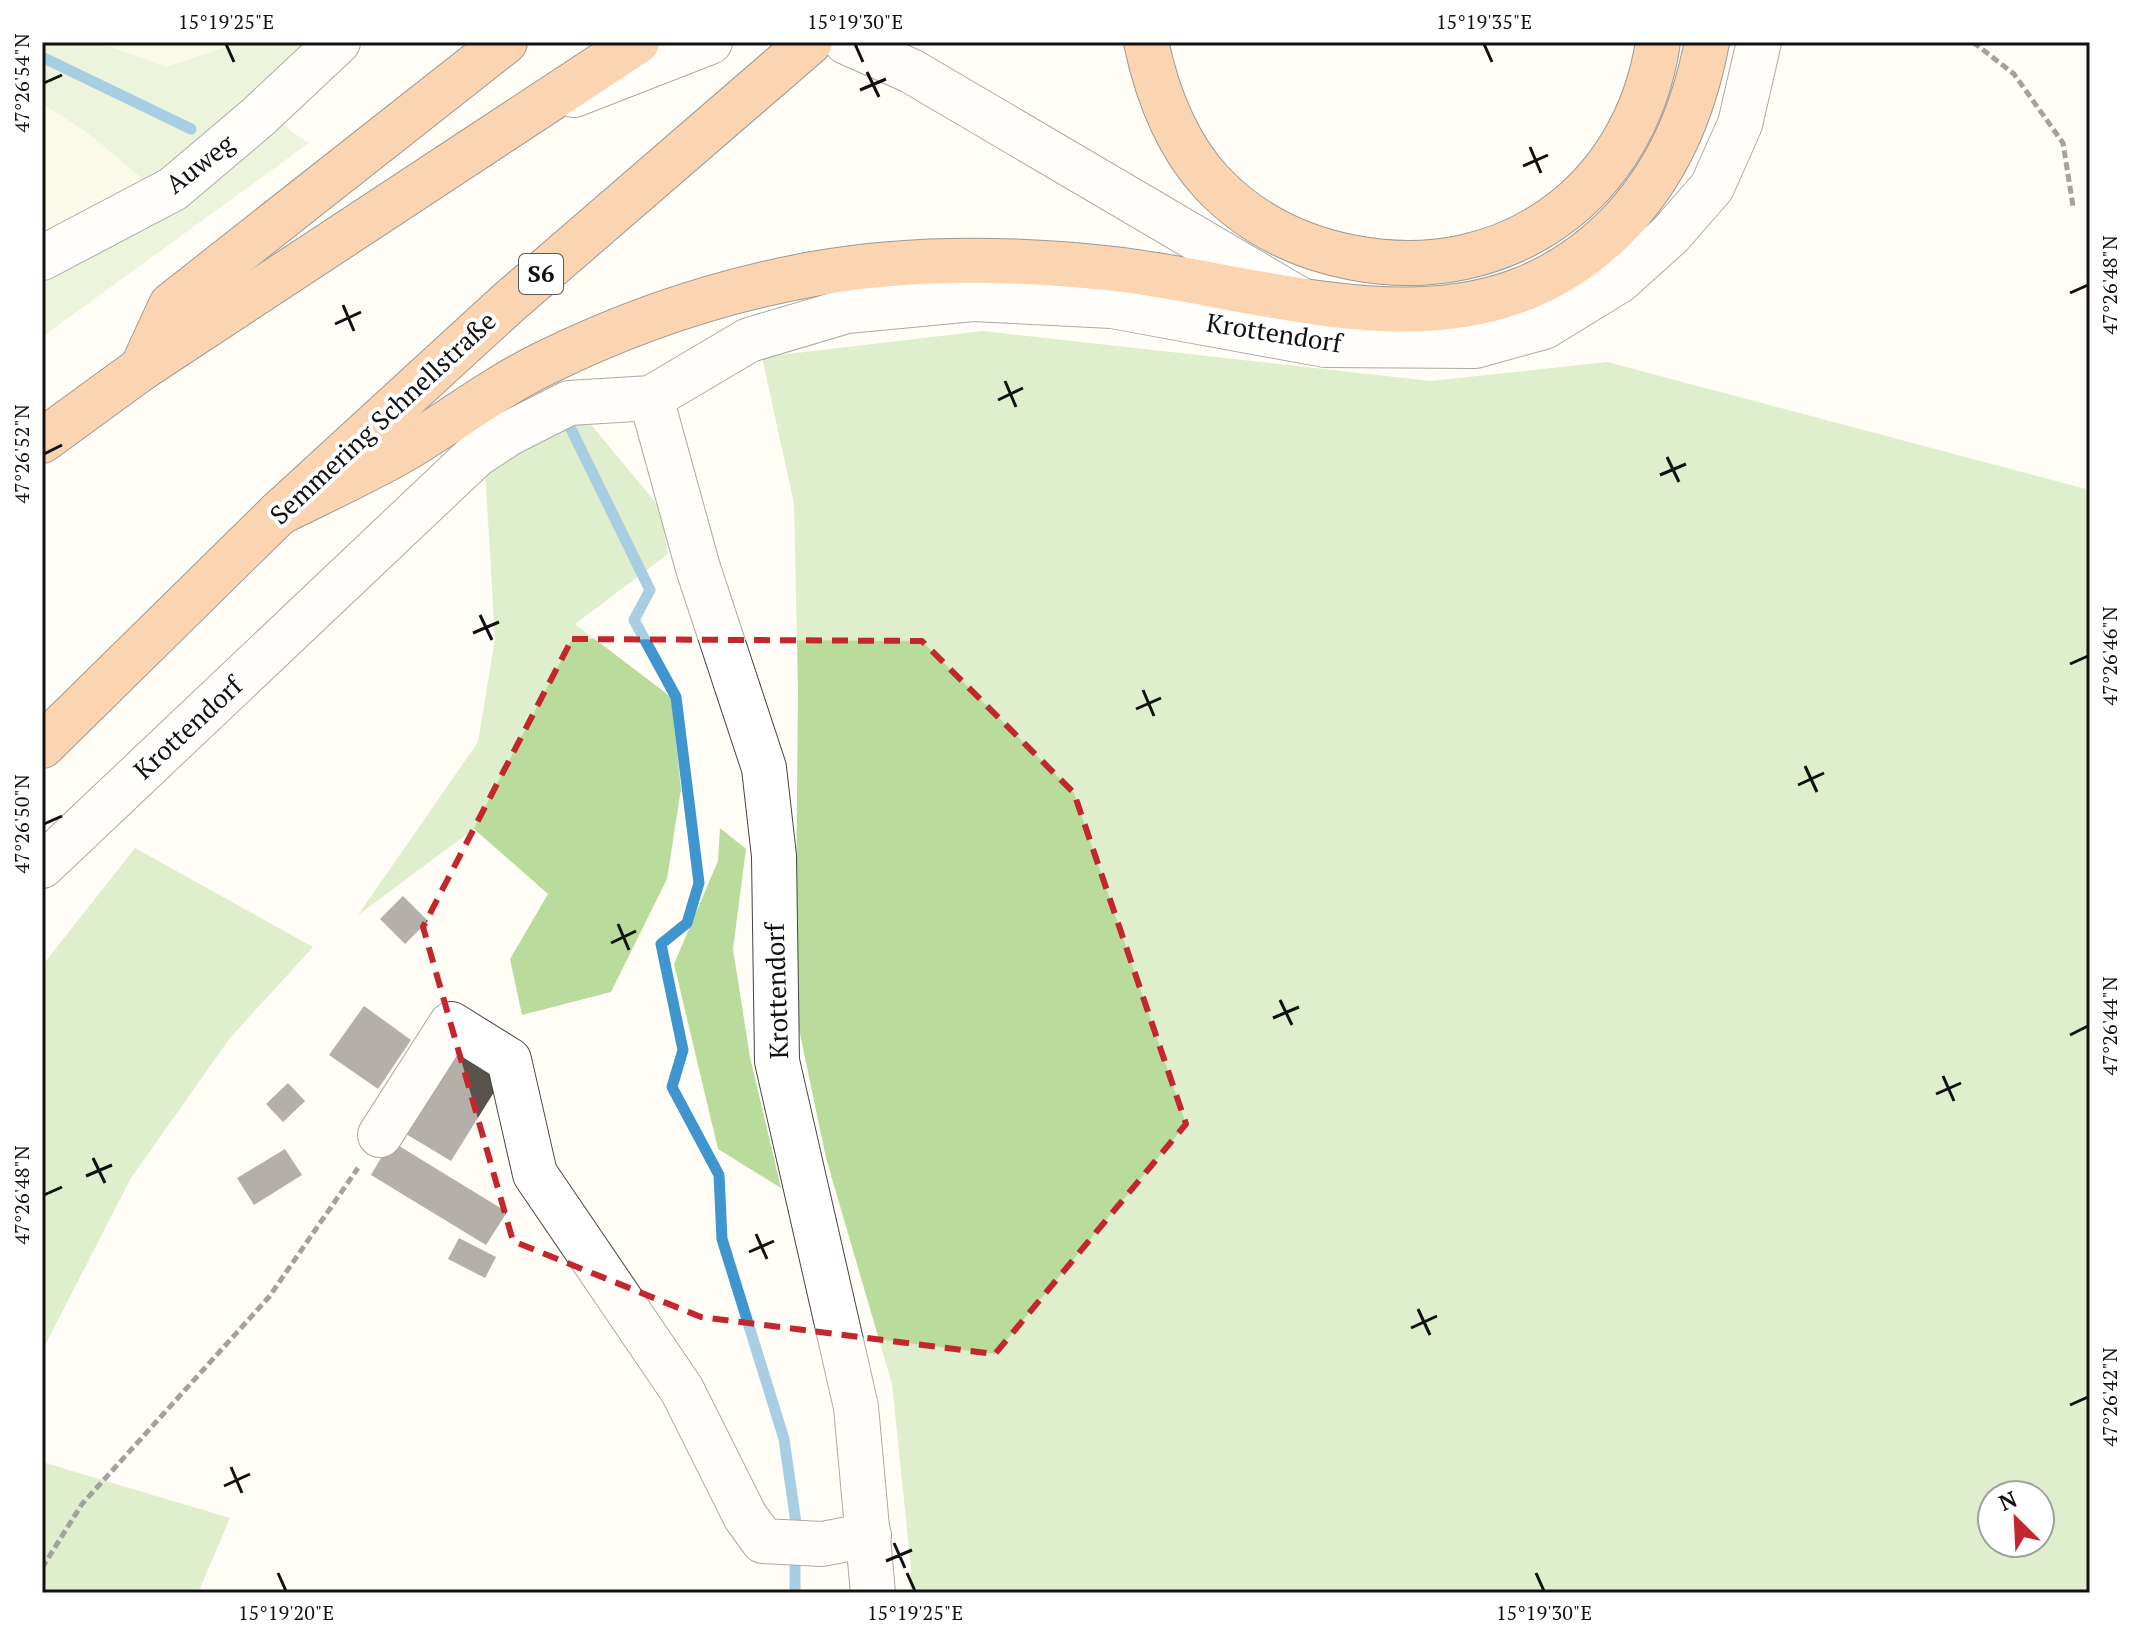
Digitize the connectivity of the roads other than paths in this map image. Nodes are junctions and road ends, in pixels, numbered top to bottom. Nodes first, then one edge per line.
1 (338, 42) edge
2 (505, 42) edge
3 (637, 42) edge
4 (710, 42) edge
5 (810, 42) edge
6 (846, 42) edge
7 (1146, 42) edge
8 (1658, 42) edge
9 (1707, 42) edge
10 (1759, 42) edge
11 (524, 115) junction
12 (42, 258) edge
13 (1304, 302) junction
14 (142, 368) junction
15 (651, 398) junction
16 (46, 440) edge
17 (279, 513) junction
18 (42, 746) edge
19 (42, 866) edge
20 (380, 1135) road end
21 (869, 1535) junction
22 (873, 1593) edge

1 - 12 street, Auweg
2 - 14 highway
3 - 11 highway
4 - 11 street
5 - 17 highway, Semmering Schnellstraße / S6
6 - 13 street
7 - 8 highway
9 - 13 highway
10 - 15 street, Krottendorf
11 - 14 highway
13 - 17 highway
14 - 16 highway
15 - 19 street, Krottendorf
15 - 21 street, Krottendorf
17 - 18 highway, Semmering Schnellstraße / S6
20 - 21 street
21 - 22 street, Krottendorf

